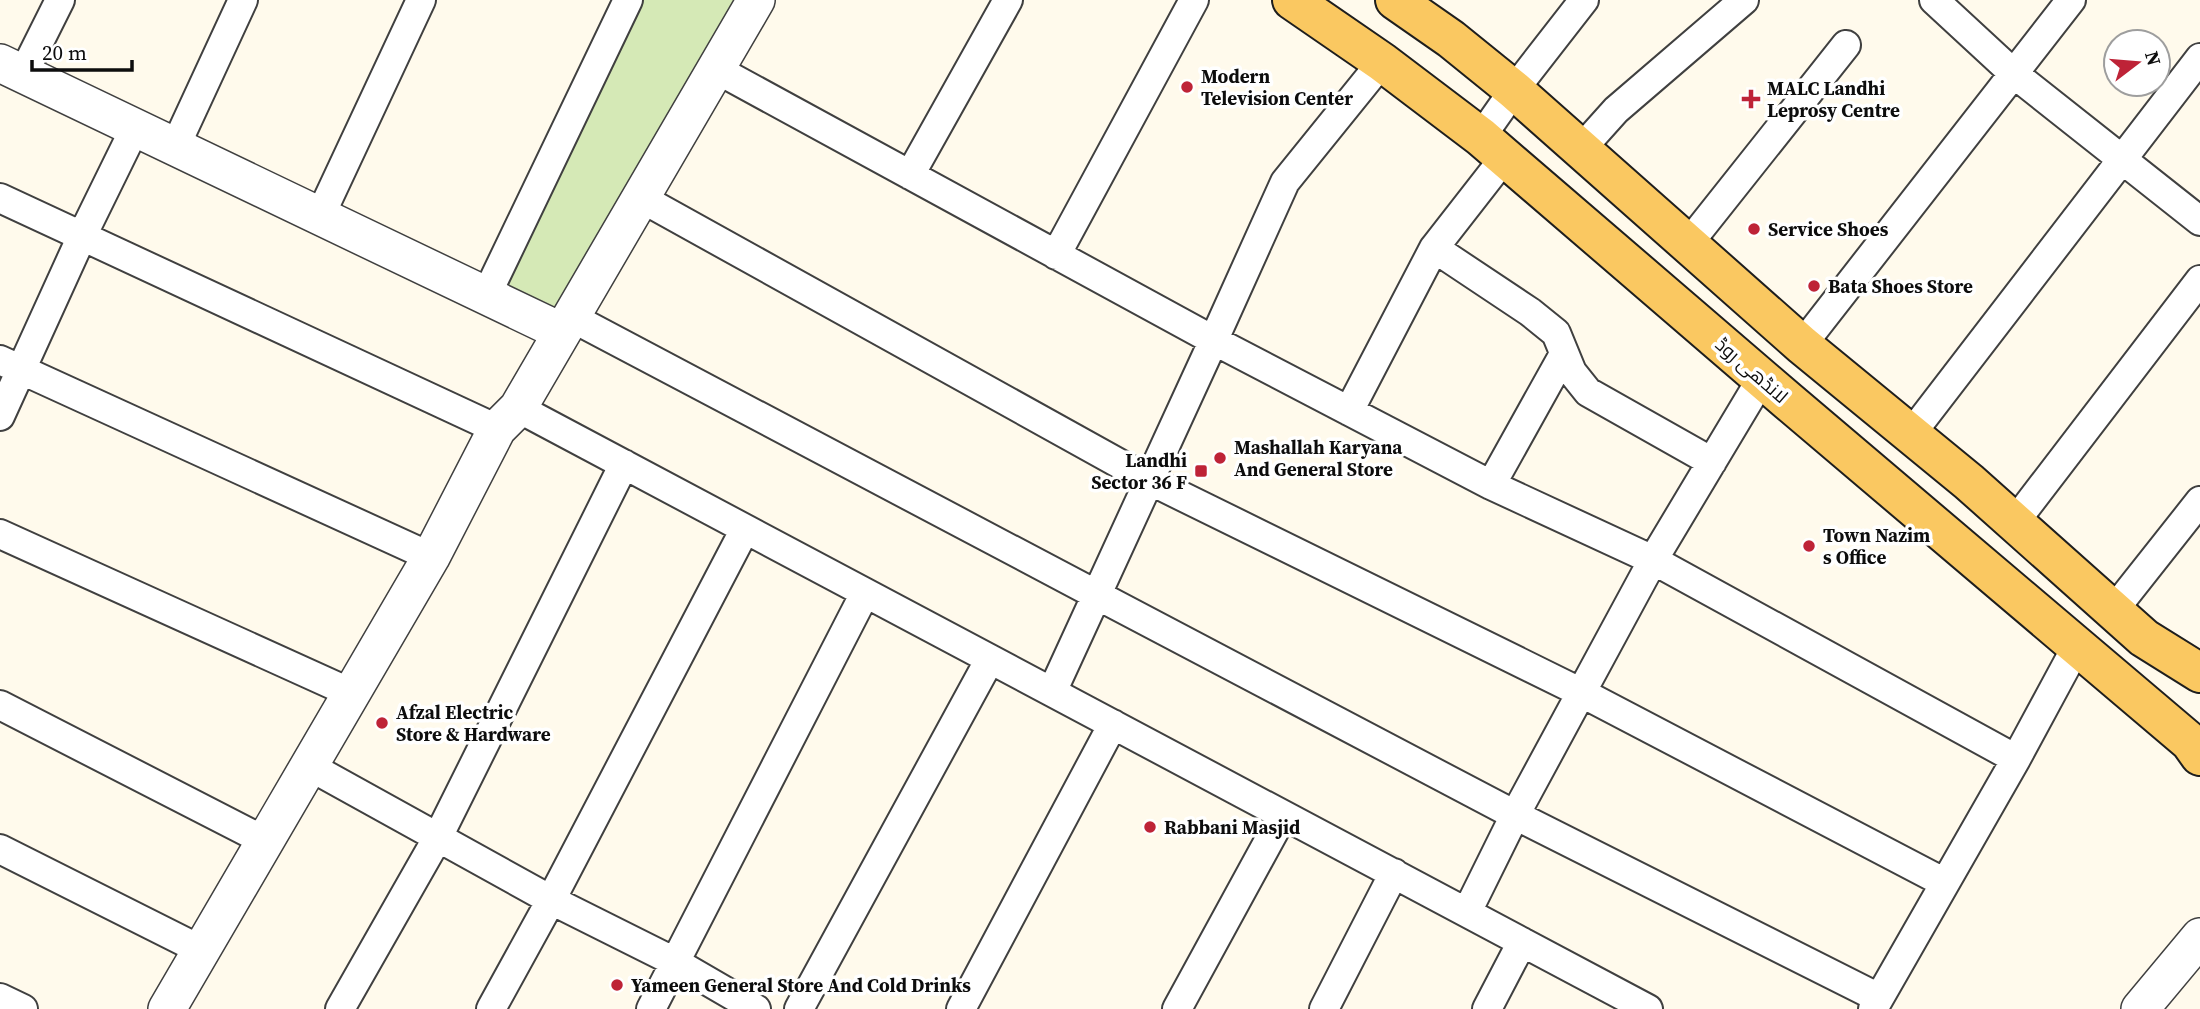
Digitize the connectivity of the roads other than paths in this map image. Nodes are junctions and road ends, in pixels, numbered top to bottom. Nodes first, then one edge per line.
1 (60, 0) edge
2 (243, 0) edge
3 (421, 0) edge
4 (628, 0) edge
5 (1008, 0) edge
6 (1194, 0) edge
7 (1292, 0) edge
8 (1395, 0) edge
9 (1584, 0) edge
10 (1744, 0) edge
11 (1934, 0) edge
12 (2071, 0) edge
13 (748, 3) edge
14 (1846, 45) dead end
15 (2200, 58) edge
16 (1382, 62) junction
17 (12, 69) edge
18 (716, 69) junction
19 (2013, 73) junction
20 (1514, 90) junction
21 (135, 128) junction
22 (174, 147) junction
23 (1493, 147) junction
24 (1581, 149) junction
25 (2121, 159) junction
26 (910, 175) junction
27 (0, 198) edge
28 (641, 198) junction
29 (320, 216) junction
30 (2200, 221) edge
31 (82, 236) junction
32 (1688, 244) junction
33 (1434, 248) junction
34 (1056, 255) junction
35 (2200, 280) edge
36 (485, 296) junction
37 (567, 324) junction
38 (1213, 340) junction
39 (1802, 345) junction
40 (1564, 354) junction
41 (11, 365) edge
42 (1762, 378) junction
43 (1349, 411) junction
44 (0, 416) edge
45 (507, 418) junction
46 (1911, 434) junction
47 (1712, 463) junction
48 (624, 464) junction
49 (1149, 480) junction
50 (1491, 485) junction
51 (2200, 502) edge
52 (2014, 523) junction
53 (745, 529) junction
54 (0, 534) edge
55 (431, 557) junction
56 (1653, 560) junction
57 (865, 593) junction
58 (1097, 596) junction
59 (2113, 611) junction
60 (2077, 646) junction
61 (990, 659) junction
62 (2200, 673) edge
63 (1052, 692) junction
64 (351, 693) junction
65 (1582, 693) junction
66 (0, 705) edge
67 (1113, 724) junction
68 (2200, 755) edge
69 (2016, 759) junction
70 (309, 766) junction
71 (1516, 814) junction
72 (1283, 815) junction
73 (438, 837) junction
74 (265, 841) junction
75 (0, 849) edge
76 (1394, 873) junction
77 (1945, 883) junction
78 (551, 900) junction
79 (1467, 912) junction
80 (2200, 937) edge
81 (1521, 942) junction
82 (201, 950) junction
83 (676, 962) junction
84 (0, 998) edge
85 (1876, 1004) edge
86 (1639, 1007) edge
87 (23, 1009) edge
88 (167, 1009) edge
89 (340, 1009) edge
90 (491, 1009) edge
91 (650, 1009) edge
92 (756, 1009) edge
93 (799, 1009) edge
94 (961, 1009) edge
95 (1177, 1009) edge
96 (1324, 1009) edge
97 (1487, 1009) edge
98 (2140, 1009) edge

1 - 17 street
2 - 22 street
3 - 29 street
4 - 36 street
5 - 26 street
6 - 34 street
7 - 16 main road, لانڈھی روڈ
8 - 20 main road
9 - 20 street
10 - 24 street
11 - 19 street
12 - 19 street
13 - 18 street
14 - 32 street
15 - 25 street
16 - 23 main road, لانڈھی روڈ
16 - 38 street
17 - 21 street
18 - 26 street
18 - 28 street
19 - 25 street
19 - 39 street
20 - 23 street
20 - 24 main road
21 - 22 street
21 - 31 street
22 - 29 street
23 - 33 street
23 - 42 main road, لانڈھی روڈ
24 - 32 main road
25 - 30 street
25 - 46 street
26 - 34 street
27 - 31 street
28 - 37 street
28 - 49 street
29 - 36 street
31 - 41 street
31 - 45 street
32 - 39 main road
33 - 40 street
33 - 43 street
34 - 38 street
35 - 52 street
36 - 37 street
37 - 45 street
37 - 58 street
38 - 43 street
38 - 49 street
39 - 46 main road
40 - 47 street
40 - 50 street
41 - 44 street
41 - 55 street
42 - 47 street
42 - 60 main road, لانڈھی روڈ
43 - 50 street
45 - 48 street
45 - 55 street
46 - 52 main road
47 - 56 street
48 - 53 street
48 - 73 street
49 - 58 street
49 - 65 street
50 - 56 street
51 - 59 street
52 - 59 main road
53 - 57 street
53 - 78 street
54 - 64 street
55 - 64 street
56 - 65 street
56 - 69 street
57 - 61 street
57 - 83 street
58 - 63 street
58 - 71 street
59 - 62 main road
60 - 68 main road, لانڈھی روڈ
60 - 69 street
61 - 63 street
61 - 93 street
63 - 67 street
64 - 70 street
65 - 71 street
65 - 77 street
66 - 74 street
67 - 72 street
67 - 94 street
69 - 77 street
70 - 73 street
70 - 74 street
71 - 79 street
71 - 85 street
72 - 76 street
72 - 95 street
73 - 78 street
73 - 89 street
74 - 82 street
75 - 82 street
76 - 79 street
76 - 96 street
77 - 85 street
78 - 83 street
78 - 90 street
79 - 81 street
80 - 98 street
81 - 86 street
81 - 97 street
82 - 88 street
83 - 91 street
83 - 92 street
84 - 87 street

